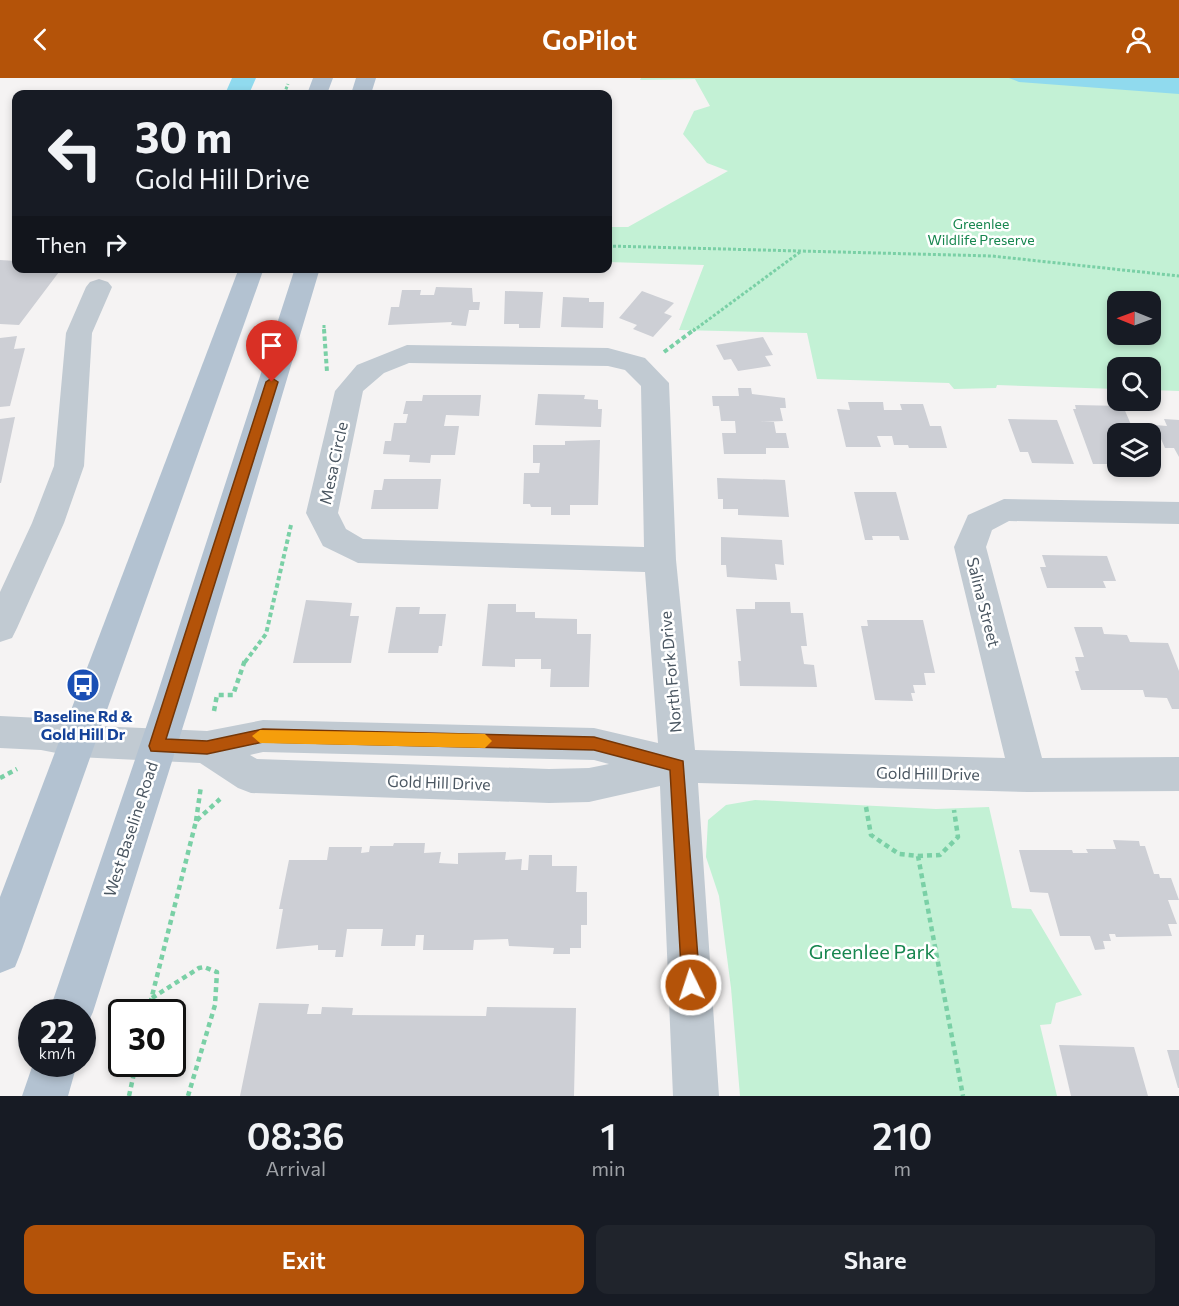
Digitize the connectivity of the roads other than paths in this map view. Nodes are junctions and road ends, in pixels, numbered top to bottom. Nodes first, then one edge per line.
1 (250, 273) edge
2 (306, 273) edge
3 (99, 287) dead end
4 (638, 366) joint
5 (1179, 513) edge
6 (660, 560) junction
7 (0, 628) edge
8 (0, 732) edge
9 (77, 741) junction
10 (157, 746) junction
11 (678, 765) junction
12 (1179, 774) edge
13 (1028, 775) junction
14 (0, 952) edge
15 (75, 999) edge
16 (51, 1077) edge
17 (45, 1096) edge
18 (696, 1096) edge

1 - 9 main road
2 - 10 main road, West Baseline Road
3 - 7 street
4 - 6 street, North Fork Drive
4 - 6 street, Mesa Circle
5 - 13 street, Salina Street
6 - 11 street, North Fork Drive
8 - 9 street, Gold Hill Drive
9 - 10 street, Gold Hill Drive
9 - 14 main road
10 - 11 street, Gold Hill Drive
10 - 15 main road, West Baseline Road
11 - 13 street, Gold Hill Drive
11 - 18 street, North Fork Drive
12 - 13 street, Gold Hill Drive
16 - 17 main road

